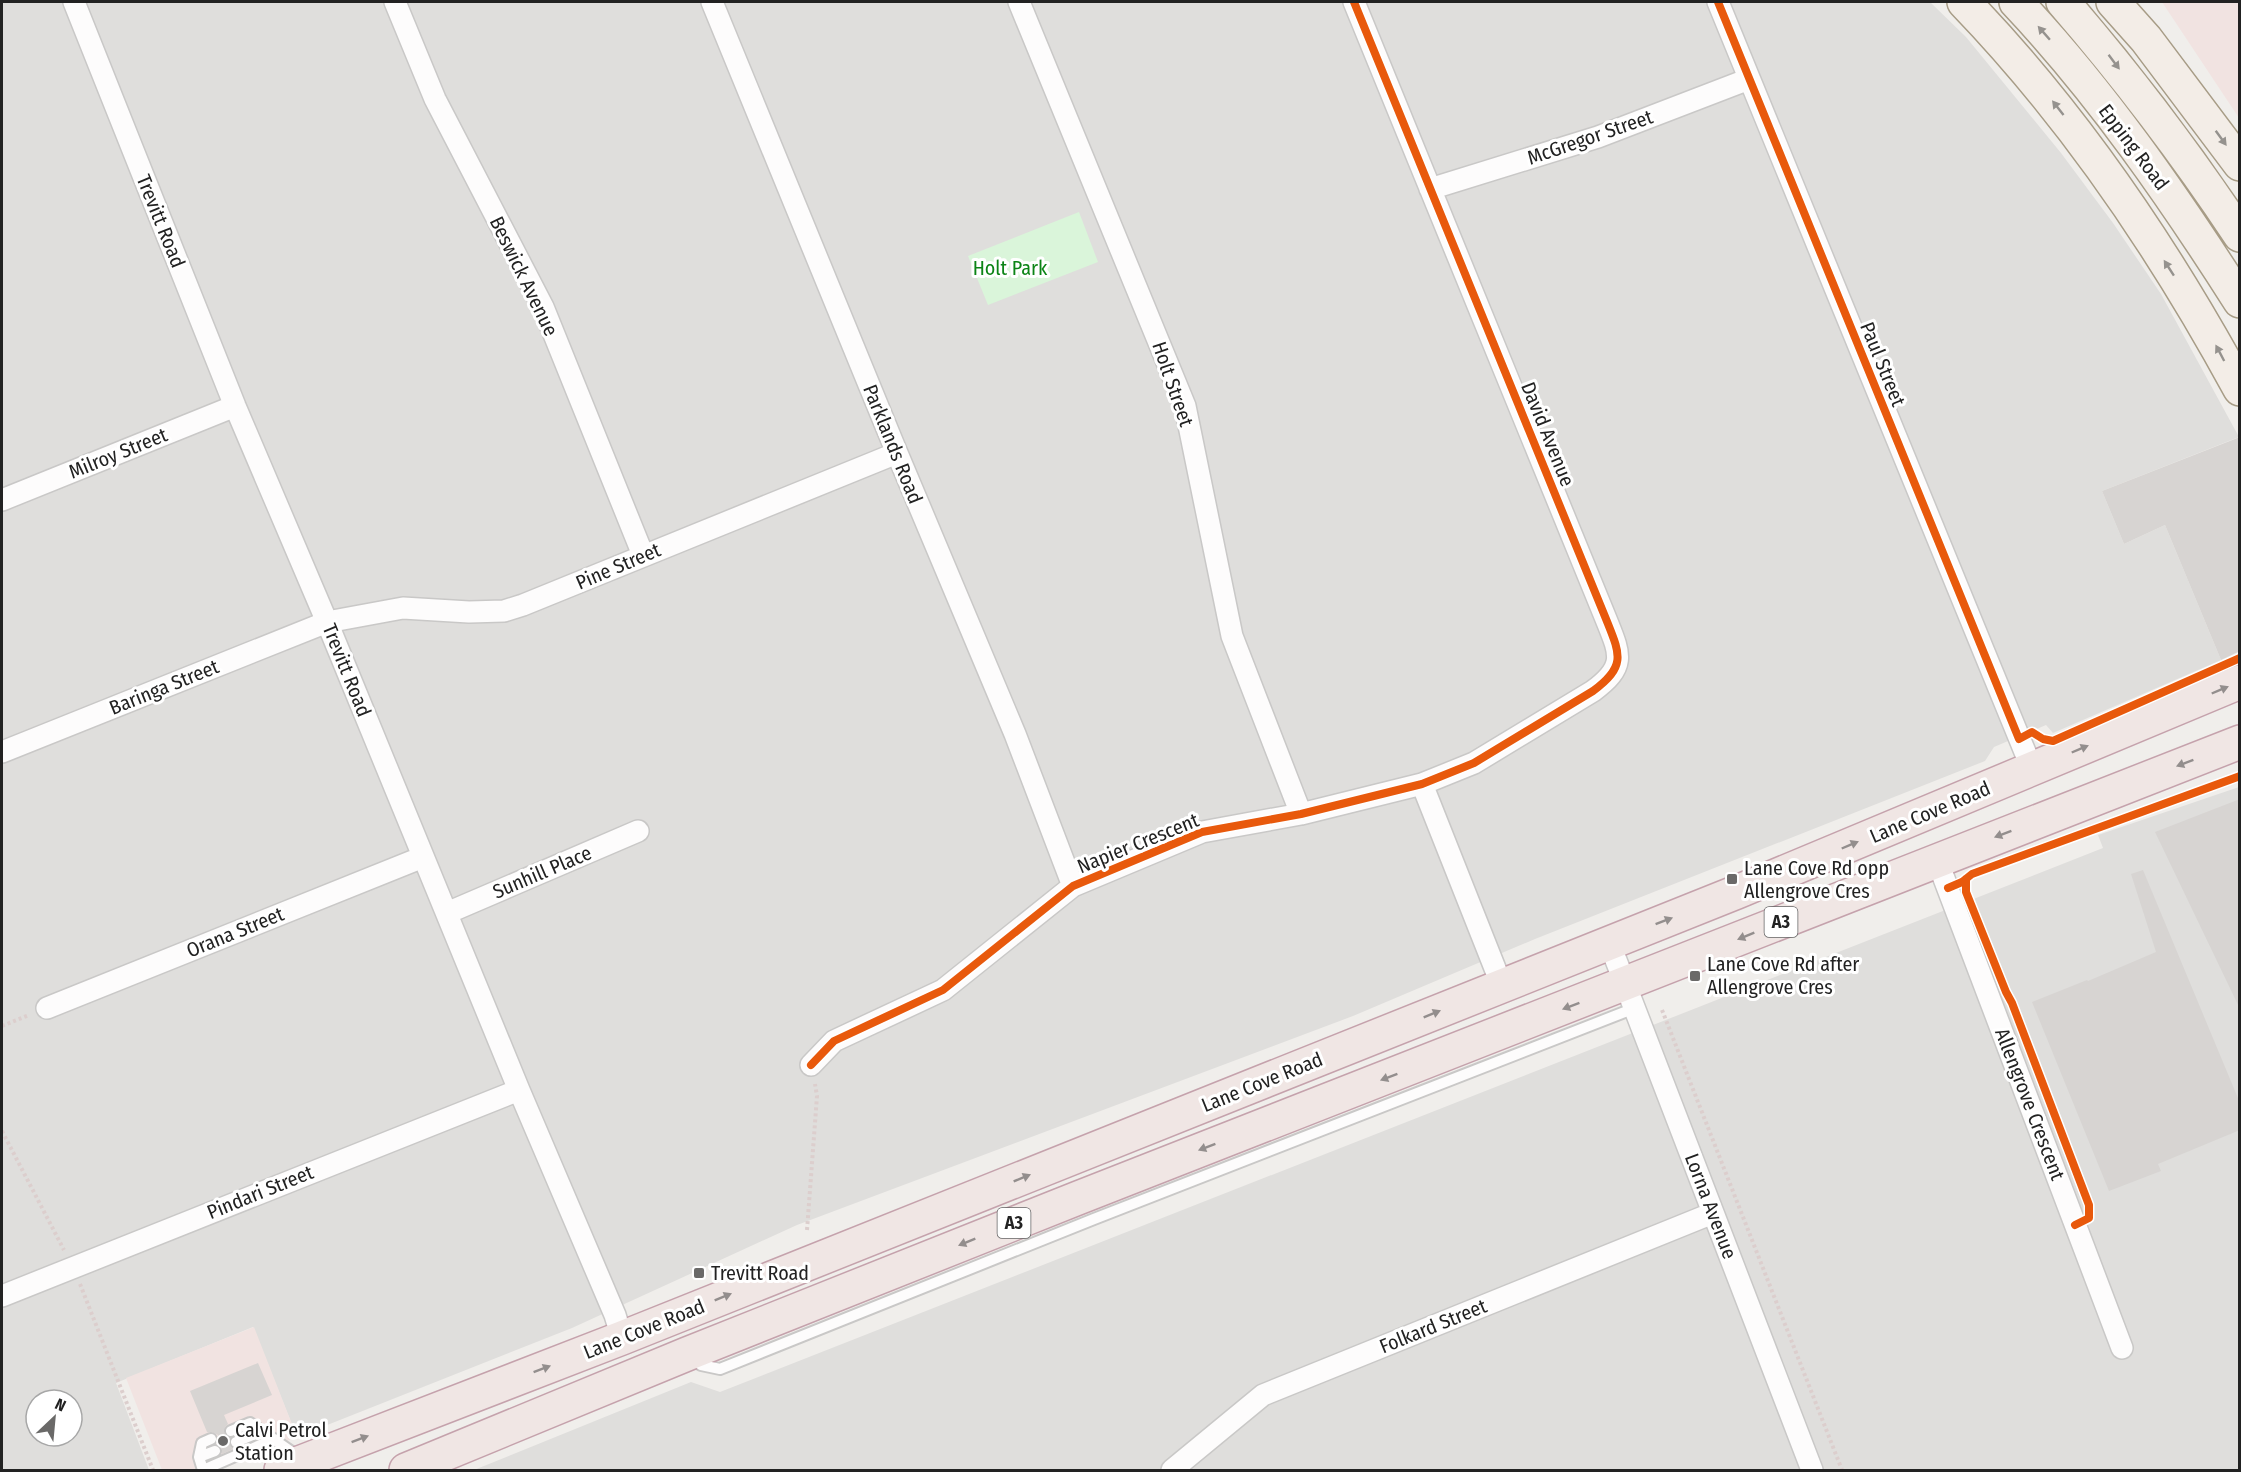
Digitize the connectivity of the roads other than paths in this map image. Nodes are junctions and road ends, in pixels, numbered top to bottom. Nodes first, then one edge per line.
1 (74, 2) edge
2 (395, 2) edge
3 (712, 2) edge
4 (1019, 2) edge
5 (1354, 2) edge
6 (1718, 2) edge
7 (1965, 2) edge
8 (2016, 2) edge
9 (2063, 2) edge
10 (2113, 2) edge
11 (1749, 79) junction
12 (2240, 164) edge
13 (1430, 189) junction
14 (2240, 236) edge
15 (2240, 301) edge
16 (2240, 389) edge
17 (235, 406) junction
18 (897, 453) junction
19 (2, 500) edge
20 (643, 555) junction
21 (327, 622) junction
22 (2240, 682) edge
23 (2240, 742) edge
24 (2, 752) edge
25 (2032, 769) junction
26 (1422, 784) junction
27 (1301, 814) junction
28 (638, 831) dead end
29 (423, 856) junction
30 (1937, 860) junction
31 (1073, 886) junction
32 (447, 913) junction
33 (1609, 942) junction
34 (1502, 986) junction
35 (1630, 996) junction
36 (47, 1008) road end
37 (811, 1065) road end
38 (519, 1090) junction
39 (1713, 1213) junction
40 (2, 1296) edge
41 (622, 1338) junction
42 (2122, 1348) dead end
43 (231, 1431) dead end
44 (262, 1431) junction
45 (211, 1439) dead end
46 (274, 1439) junction
47 (236, 1442) dead end
48 (215, 1451) dead end
49 (199, 1457) junction
50 (292, 1466) edge
51 (203, 1470) edge
52 (406, 1470) edge
53 (1172, 1470) edge
54 (1812, 1470) edge

1 - 17 street, Trevitt Road
2 - 20 street, Beswick Avenue
3 - 18 street, Parklands Road
4 - 27 street, Holt Street
5 - 13 street, David Avenue
6 - 11 street, Paul Street
16 -> 7 main road
15 -> 8 main road, Epping Road
9 -> 14 main road, Epping Road
10 -> 12 main road
11 - 13 street, McGregor Street
11 - 25 street, Paul Street
13 - 26 street, David Avenue
17 - 19 street, Milroy Street
17 - 21 street, Trevitt Road
18 - 20 street, Pine Street
18 - 31 street, Parklands Road
20 - 21 street, Pine Street
21 - 24 street, Baringa Street
21 - 29 street, Trevitt Road
25 -> 22 highway, Lane Cove Road / A3
23 -> 30 highway, Lane Cove Road / A3
33 -> 25 highway, Lane Cove Road / A3
26 - 27 street, Napier Crescent
26 - 34 street
27 - 31 street, Napier Crescent
28 - 32 street, Sunhill Place
29 - 32 street, Trevitt Road
29 - 36 street, Orana Street
30 -> 35 highway, Lane Cove Road / A3
30 - 42 street, Allengrove Crescent
31 - 37 street, Napier Crescent
32 - 38 street, Trevitt Road
33 - 34 highway, Lane Cove Road / A3
33 - 35 street, Lorna Avenue
41 -> 34 highway, Lane Cove Road / A3
35 - 39 street, Lorna Avenue
35 - 52 highway, Lane Cove Road / A3
38 - 40 street, Pindari Street
38 - 41 street, Trevitt Road
39 - 53 street, Folkard Street
39 - 54 street, Lorna Avenue
50 -> 41 highway, Lane Cove Road / A3
43 - 44 lane
44 - 46 lane
44 - 47 lane
45 - 49 lane
46 - 50 lane
46 - 51 lane
48 - 49 lane
49 - 51 lane

